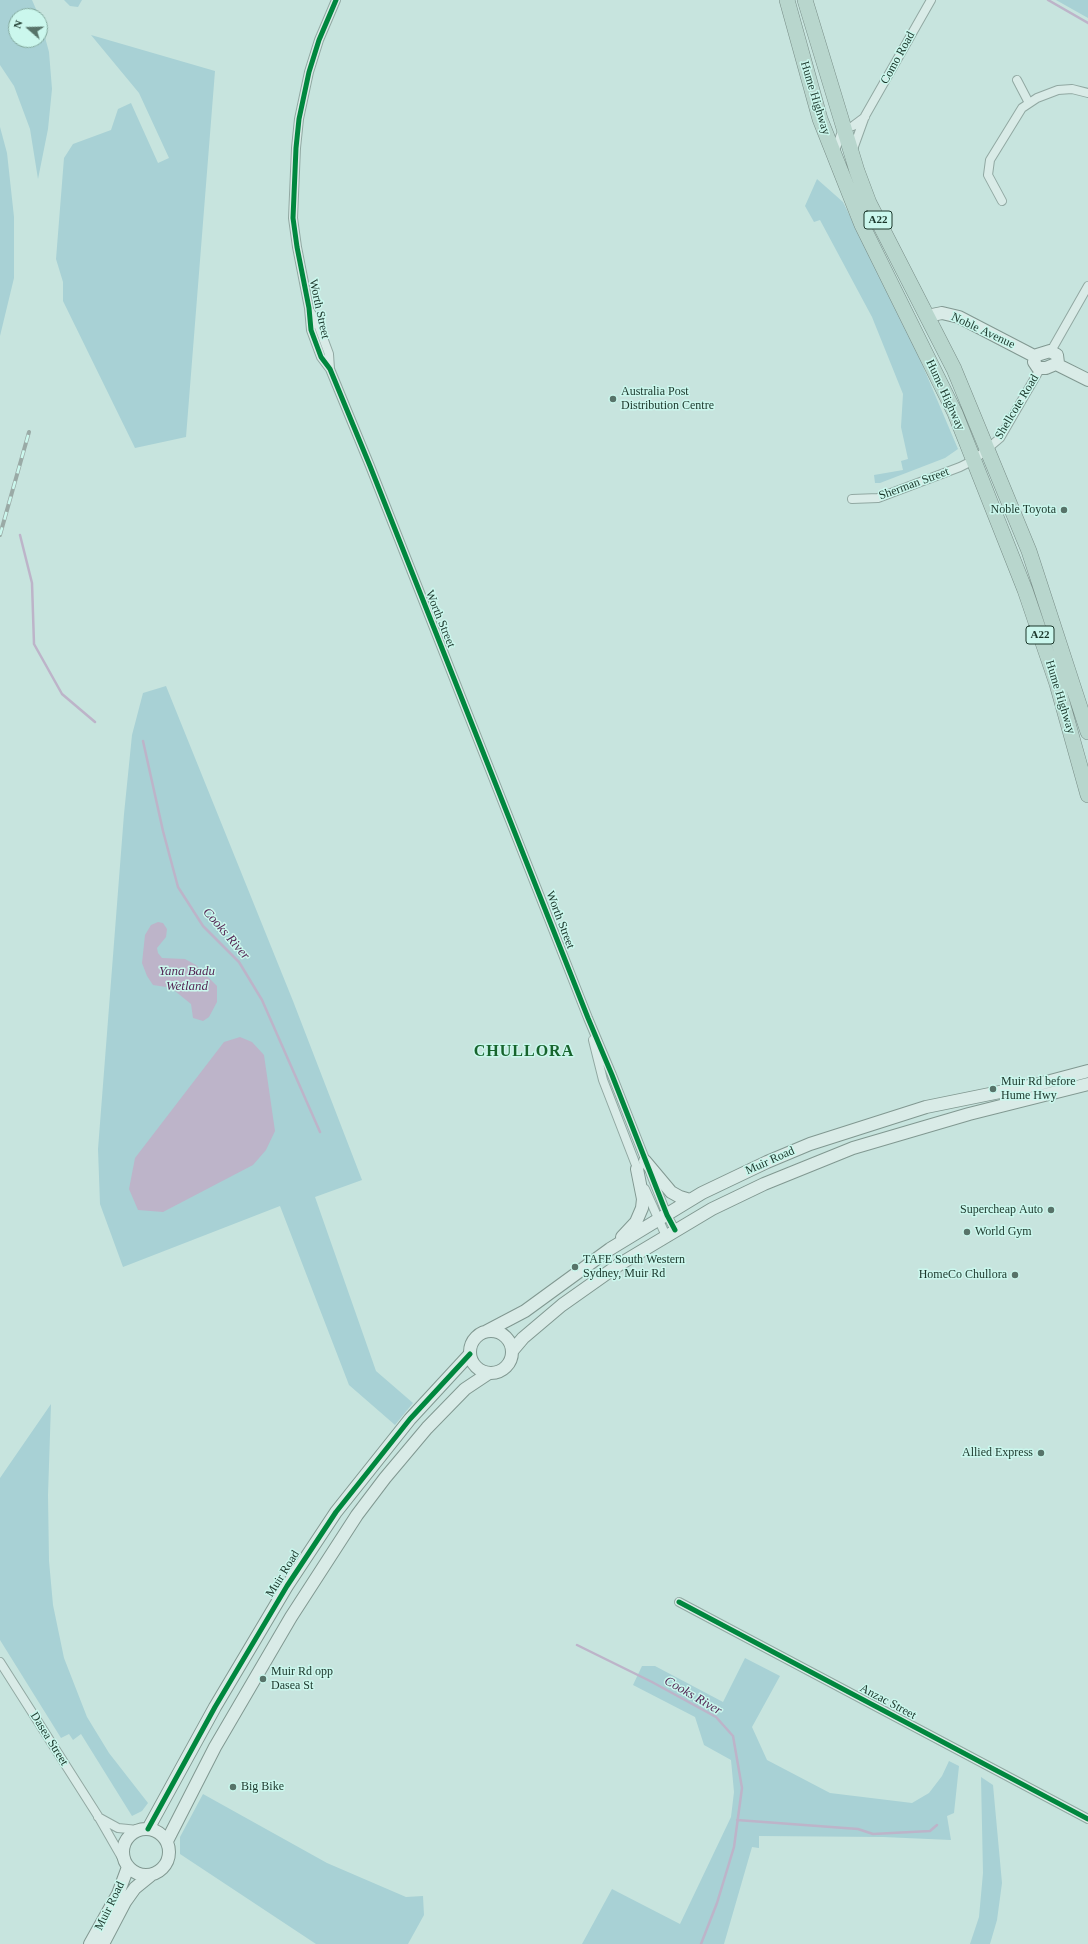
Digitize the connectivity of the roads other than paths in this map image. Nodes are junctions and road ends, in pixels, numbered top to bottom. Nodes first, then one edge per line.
1 (336, 0) edge
2 (787, 0) edge
3 (805, 0) edge
4 (931, 0) edge
5 (1017, 80) dead end
6 (1088, 93) edge
7 (1029, 103) junction
8 (865, 116) junction
9 (843, 129) junction
10 (833, 154) junction
11 (851, 155) junction
12 (1002, 201) dead end
13 (1088, 286) edge
14 (928, 316) junction
15 (1051, 351) junction
16 (1036, 357) junction
17 (1056, 364) junction
18 (1040, 369) junction
19 (1088, 380) edge
20 (987, 450) junction
21 (974, 460) junction
22 (852, 499) dead end
23 (1088, 732) edge
24 (1088, 795) edge
25 (1088, 1071) edge
26 (1088, 1084) edge
27 (641, 1165) junction
28 (690, 1200) junction
29 (662, 1217) junction
30 (670, 1233) junction
31 (610, 1249) junction
32 (488, 1331) junction
33 (512, 1351) junction
34 (470, 1354) junction
35 (489, 1373) junction
36 (679, 1602) dead end
37 (0, 1662) edge
38 (98, 1816) junction
39 (1088, 1819) edge
40 (143, 1830) junction
41 (168, 1837) junction
42 (126, 1865) junction
43 (151, 1875) junction
44 (90, 1944) edge
45 (102, 1944) edge

1 - 27 street, Worth Street
2 - 10 highway, Hume Highway / A22
3 - 9 highway, Hume Highway / A22
4 - 8 street, Como Road
5 - 7 street
6 - 7 street
7 - 12 street
8 - 9 street, Como Road
8 - 11 street, Como Road
9 - 10 street
9 - 11 highway, Hume Highway / A22
10 - 21 highway, Hume Highway / A22
11 - 14 highway, Hume Highway / A22
13 - 15 street
14 - 16 street, Noble Avenue
14 - 20 highway, Hume Highway / A22
15 - 16 street
15 - 17 street
16 - 18 street
17 - 18 street
17 - 19 street
18 - 20 street, Shellcote Road
20 - 21 street, Shellcote Road
20 - 23 highway, Hume Highway / A22
21 - 22 street, Sherman Street
21 - 24 highway, Hume Highway / A22
25 - 28 street, Muir Road
26 - 30 street, Muir Road
27 - 28 street
27 - 29 street, Worth Street
27 - 31 street
28 - 29 street, Muir Road
29 - 30 street, Worth Street
29 - 31 street, Muir Road
30 - 33 street, Muir Road
31 - 32 street, Muir Road
32 - 33 street
32 - 34 street
33 - 35 street
34 - 35 street
34 - 40 street, Muir Road
35 - 41 street
36 - 39 street, Anzac Street
37 - 38 street, Dasea Street
38 - 40 street, Dasea Street
38 - 42 street, Dasea Street
40 - 41 street
40 - 42 street
41 - 43 street
42 - 43 street
42 - 44 street, Muir Road
43 - 45 street, Muir Road

